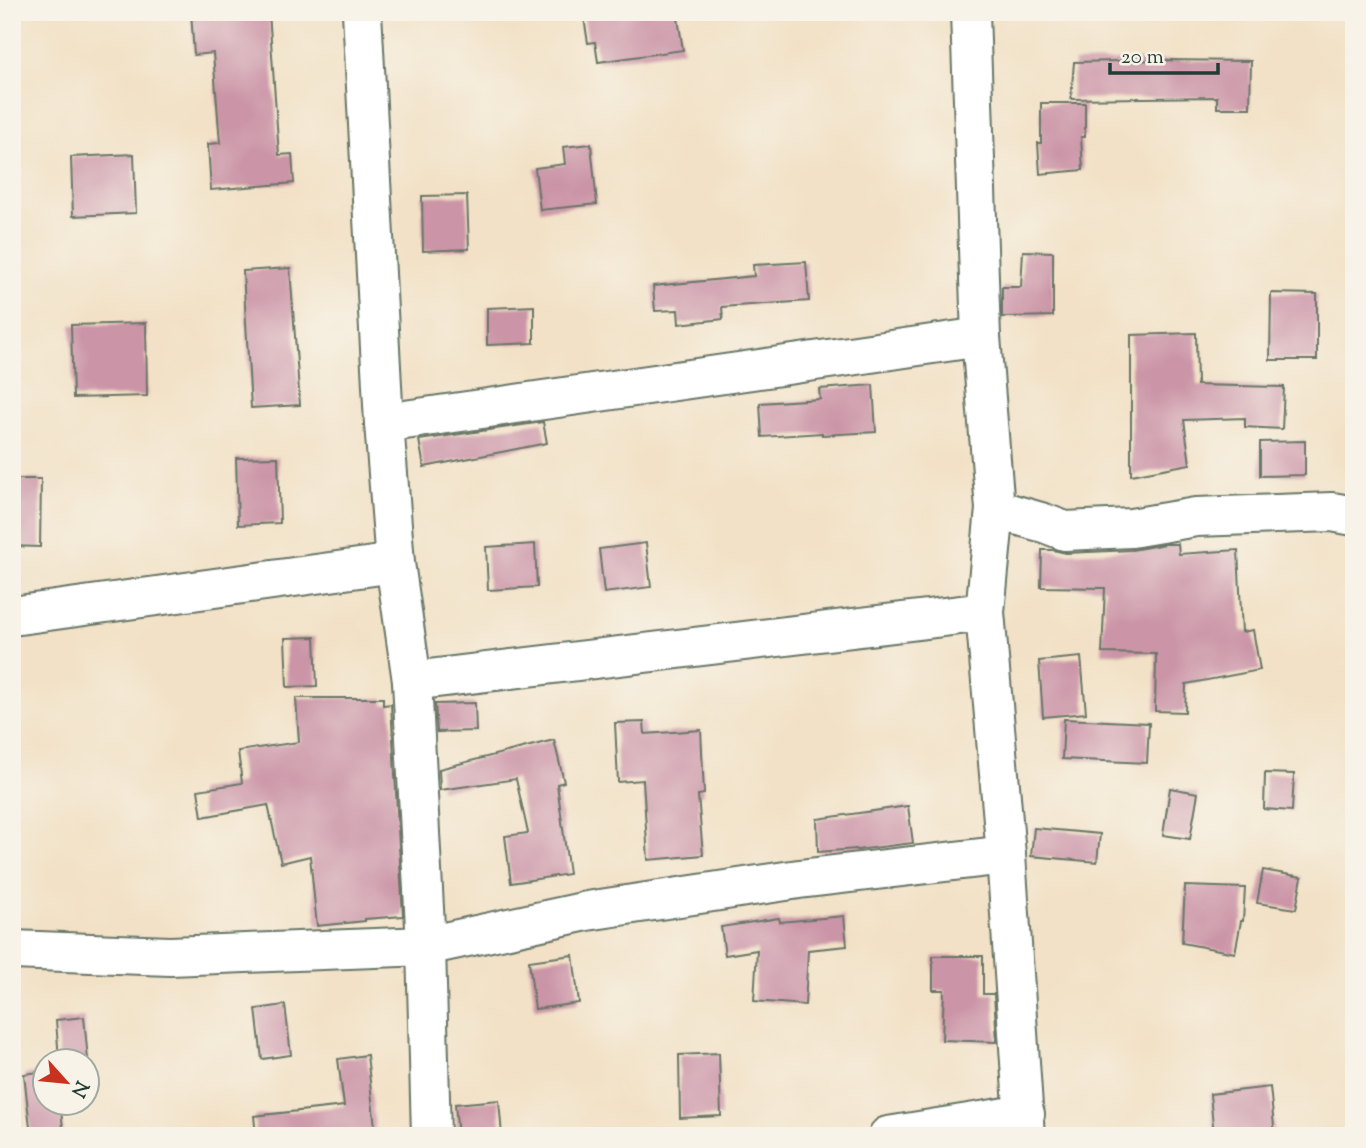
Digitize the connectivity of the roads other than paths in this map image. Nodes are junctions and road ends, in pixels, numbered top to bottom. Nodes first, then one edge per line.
1 (362, 12) edge
2 (970, 12) edge
3 (981, 337) junction
4 (384, 423) junction
5 (995, 509) junction
6 (1354, 516) edge
7 (395, 563) junction
8 (985, 612) junction
9 (12, 616) edge
10 (412, 681) junction
11 (1006, 855) junction
12 (426, 946) junction
13 (12, 950) edge
14 (1025, 1125) edge
15 (431, 1136) edge
16 (888, 1136) edge

1 - 4 street
2 - 3 street
3 - 4 street
3 - 5 street
4 - 7 street
5 - 6 street
5 - 8 street
7 - 9 street
7 - 10 street
8 - 10 street
8 - 11 street
10 - 12 street
11 - 12 street
11 - 14 street
12 - 13 street
12 - 15 street
14 - 16 street

